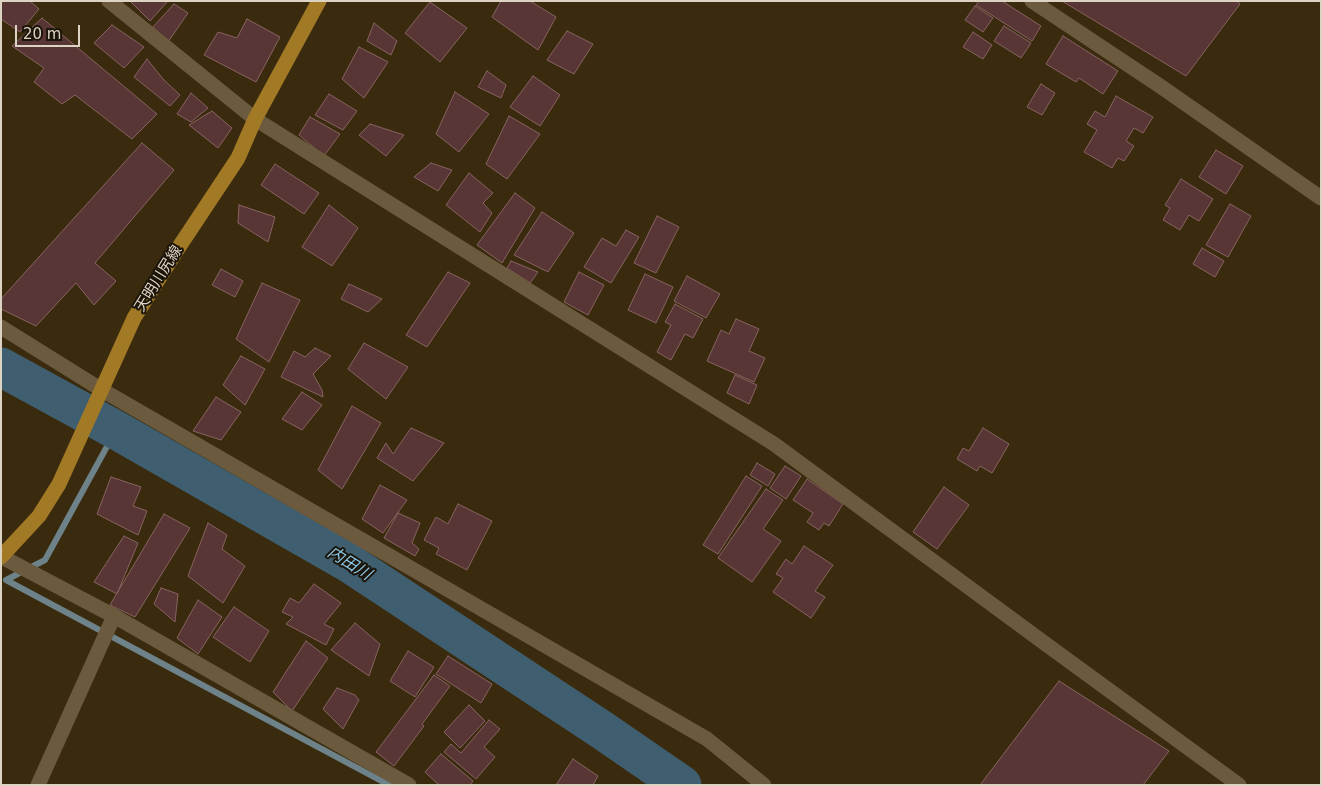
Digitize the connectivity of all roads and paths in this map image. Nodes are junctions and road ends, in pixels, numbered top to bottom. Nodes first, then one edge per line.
1 (109, 1) edge
2 (319, 1) edge
3 (1032, 1) edge
4 (255, 119) junction
5 (1321, 198) edge
6 (1, 327) edge
7 (100, 394) junction
8 (2, 557) edge
9 (114, 616) junction
10 (38, 785) edge
11 (409, 785) edge
12 (764, 785) edge
13 (1239, 785) edge

1 - 4 street
2 - 4 main road, 天明川尻線
3 - 5 street
4 - 7 main road, 天明川尻線
4 - 13 street
6 - 7 street
7 - 8 main road, 天明川尻線
7 - 12 street
8 - 9 street
9 - 10 street
9 - 11 street

